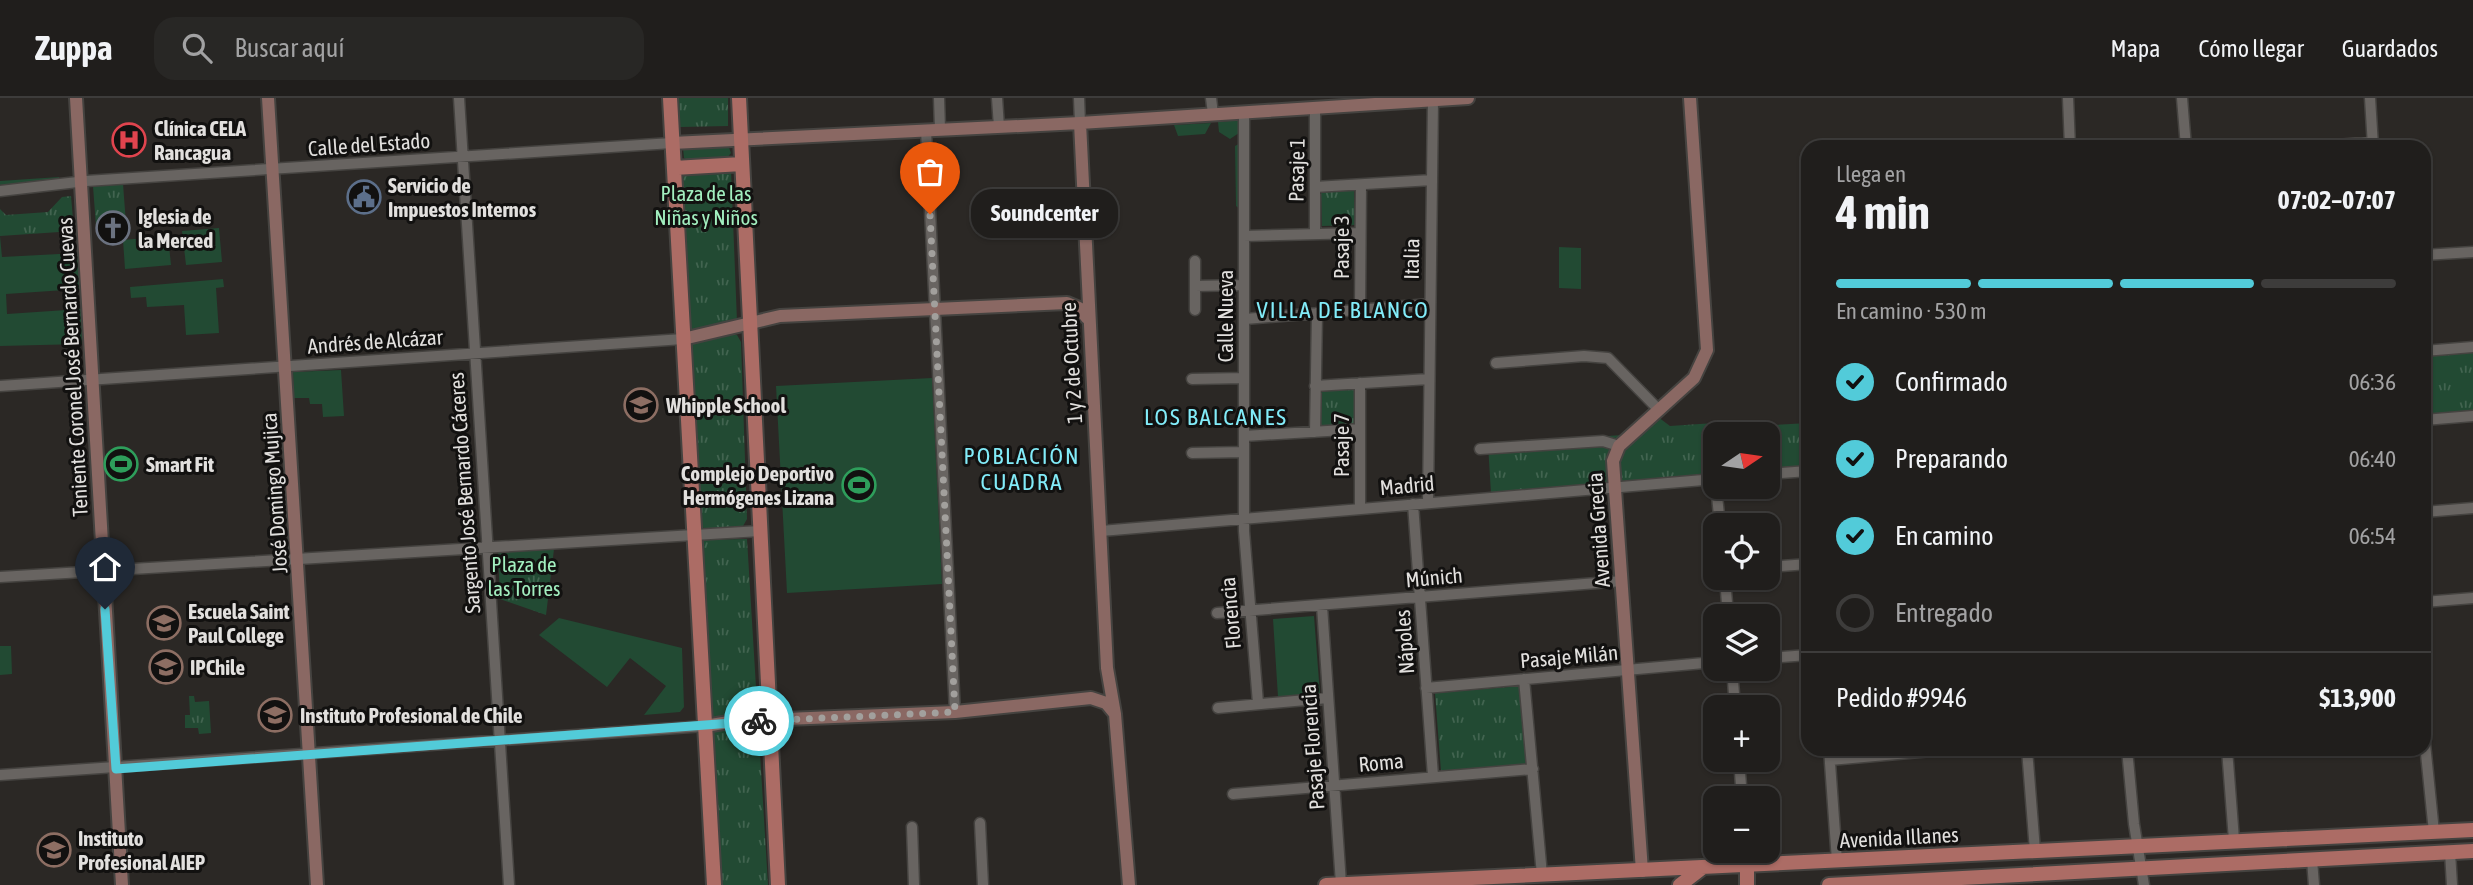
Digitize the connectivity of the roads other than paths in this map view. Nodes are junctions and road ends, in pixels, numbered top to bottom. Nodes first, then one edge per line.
1 (76, 98) edge
2 (268, 98) edge
3 (459, 98) edge
4 (670, 98) edge
5 (739, 98) edge
6 (939, 98) edge
7 (997, 98) edge
8 (1079, 98) edge
9 (1211, 98) edge
10 (1468, 98) edge
11 (1690, 98) edge
12 (2068, 98) edge
13 (2182, 98) edge
14 (2370, 98) edge
15 (1409, 100) edge
16 (1433, 100) junction
17 (1315, 107) junction
18 (1244, 112) junction
19 (1213, 114) junction
20 (1080, 123) junction
21 (999, 127) junction
22 (940, 129) junction
23 (926, 130) junction
24 (741, 138) junction
25 (2070, 140) edge
26 (2185, 140) edge
27 (2373, 140) edge
28 (672, 143) junction
29 (463, 157) junction
30 (742, 164) junction
31 (674, 168) junction
32 (273, 169) junction
33 (1432, 180) junction
34 (81, 182) junction
35 (1361, 185) junction
36 (1315, 187) junction
37 (0, 191) edge
38 (1360, 233) junction
39 (1315, 234) junction
40 (1244, 236) junction
41 (2473, 251) edge
42 (2431, 254) edge
43 (1195, 261) dead end
44 (1244, 285) junction
45 (1086, 286) junction
46 (1195, 286) junction
47 (1067, 303) junction
48 (1430, 304) junction
49 (934, 309) junction
50 (1360, 309) junction
51 (1195, 310) dead end
52 (1317, 313) junction
53 (1087, 318) junction
54 (1245, 319) junction
55 (750, 322) junction
56 (683, 340) junction
57 (2473, 347) edge
58 (2431, 350) edge
59 (474, 354) junction
60 (1496, 363) dead end
61 (285, 367) junction
62 (1244, 378) junction
63 (1192, 379) dead end
64 (1429, 379) junction
65 (92, 380) junction
66 (1360, 383) junction
67 (0, 386) edge
68 (1315, 386) junction
69 (1659, 410) junction
70 (2473, 416) edge
71 (2431, 419) edge
72 (1360, 429) junction
73 (1315, 432) junction
74 (1244, 436) junction
75 (1619, 446) junction
76 (1480, 449) dead end
77 (1244, 452) junction
78 (1192, 453) dead end
79 (1801, 472) edge
80 (1780, 473) edge
81 (1703, 480) edge
82 (1613, 487) junction
83 (1428, 502) junction
84 (1413, 504) junction
85 (1360, 508) junction
86 (2473, 508) edge
87 (2431, 511) edge
88 (1245, 519) junction
89 (760, 531) junction
90 (1101, 531) junction
91 (694, 534) junction
92 (486, 547) junction
93 (297, 559) junction
94 (1801, 565) edge
95 (1780, 566) edge
96 (103, 571) junction
97 (0, 577) edge
98 (1622, 581) junction
99 (1420, 598) junction
100 (2473, 598) edge
101 (2431, 601) edge
102 (1322, 606) junction
103 (1249, 612) junction
104 (1217, 614) dead end
105 (1801, 655) edge
106 (1780, 657) edge
107 (1703, 663) edge
108 (1107, 668) junction
109 (1627, 670) junction
110 (1524, 679) junction
111 (1426, 688) junction
112 (1091, 698) junction
113 (1328, 698) junction
114 (1258, 703) junction
115 (1218, 708) dead end
116 (955, 712) junction
117 (1115, 714) junction
118 (771, 721) junction
119 (705, 726) junction
120 (498, 741) junction
121 (309, 755) junction
122 (1830, 756) edge
123 (2028, 756) edge
124 (2128, 756) edge
125 (2228, 756) edge
126 (2426, 756) edge
127 (116, 769) junction
128 (1533, 769) junction
129 (0, 775) edge
130 (1433, 776) junction
131 (1334, 785) junction
132 (1233, 794) dead end
133 (980, 823) dead end
134 (912, 827) dead end
135 (2473, 830) edge
136 (2434, 832) junction
137 (2234, 840) junction
138 (2137, 845) junction
139 (2035, 851) junction
140 (2473, 851) edge
141 (2450, 852) junction
142 (2312, 860) junction
143 (1837, 861) junction
144 (1747, 863) edge
145 (1747, 866) junction
146 (1703, 868) junction
147 (2142, 869) junction
148 (1642, 870) junction
149 (1542, 875) junction
150 (1575, 879) edge
151 (2002, 881) edge
152 (1924, 882) edge
153 (1341, 884) edge
154 (1849, 884) edge
155 (122, 885) edge
156 (317, 885) edge
157 (509, 885) edge
158 (714, 885) edge
159 (778, 885) edge
160 (914, 885) edge
161 (983, 885) edge
162 (1129, 885) edge
163 (1326, 885) edge
164 (1634, 885) edge
165 (1680, 885) edge
166 (1747, 885) edge
167 (1829, 885) edge
168 (2144, 885) edge
169 (2314, 885) edge
170 (2452, 885) edge

1 - 34 street, Teniente Coronel José Bernardo Cuevas
2 - 32 street, José Domingo Mujica
3 - 29 street, Sargento José Bernardo Cáceres
4 - 28 main road
5 - 24 main road
6 - 22 street
7 - 21 street
8 - 20 street, 1 y 2 de Octubre
9 - 19 street
10 - 16 street, Calle del Estado
11 - 69 street, Avenida Grecia
12 - 25 street
13 - 26 street
14 - 27 street
15 - 16 street, Calle del Estado
15 - 17 street, Calle del Estado
16 - 33 street, Italia
17 - 18 street, Calle del Estado
17 - 36 street, Pasaje 1
18 - 19 street, Calle del Estado
18 - 40 street, Calle Nueva
19 - 20 street, Calle del Estado
20 - 21 street, Calle del Estado
20 - 45 street, 1 y 2 de Octubre
21 - 22 street, Calle del Estado
22 - 23 street, Calle del Estado
23 - 24 street, Calle del Estado
23 - 49 street
24 - 28 street, Calle del Estado
24 - 30 main road
28 - 29 street, Calle del Estado
28 - 31 main road
29 - 32 street, Calle del Estado
29 - 59 street, Sargento José Bernardo Cáceres
30 - 31 main road
30 - 55 main road
31 - 56 main road
32 - 34 street, Calle del Estado
32 - 61 street, José Domingo Mujica
33 - 35 street
33 - 48 street, Italia
34 - 37 street, Calle del Estado
34 - 65 street, Teniente Coronel José Bernardo Cuevas
35 - 36 street
35 - 38 street, Pasaje 3
36 - 39 street, Pasaje 1
38 - 39 street
38 - 50 street, Pasaje 3
39 - 40 street
40 - 44 street, Calle Nueva
41 - 42 street
43 - 46 street
44 - 46 street
44 - 54 street, Calle Nueva
45 - 47 street
45 - 53 street, 1 y 2 de Octubre
46 - 51 street
47 - 49 street, Andrés de Alcázar
47 - 53 street
48 - 50 street
48 - 64 street, Italia
49 - 55 street, Andrés de Alcázar
49 - 116 street
50 - 52 street
52 - 54 street
52 - 68 street
53 - 90 street, 1 y 2 de Octubre
54 - 62 street, Calle Nueva
55 - 56 street, Andrés de Alcázar
55 - 89 main road
56 - 59 street, Andrés de Alcázar
56 - 91 main road
57 - 58 street
59 - 61 street, Andrés de Alcázar
59 - 92 street, Sargento José Bernardo Cáceres
60 - 69 street
61 - 65 street, Andrés de Alcázar
61 - 93 street, José Domingo Mujica
62 - 63 street
62 - 74 street, Calle Nueva
64 - 66 street
64 - 83 street, Italia
65 - 67 street, Andrés de Alcázar
65 - 96 street, Teniente Coronel José Bernardo Cuevas
66 - 68 street
66 - 72 street, Pasaje 7
68 - 73 street
69 - 75 street, Avenida Grecia
70 - 71 street
72 - 73 street
72 - 85 street, Pasaje 7
73 - 74 street
74 - 77 street, Calle Nueva
75 - 76 street
75 - 82 street, Avenida Grecia
77 - 78 street
77 - 88 street, Calle Nueva
79 - 80 street
81 - 82 street, Madrid
82 - 83 street, Madrid
82 - 98 street, Avenida Grecia
83 - 84 street, Madrid
84 - 85 street, Madrid
84 - 99 street, Nápoles
85 - 88 street, Madrid
86 - 87 street
88 - 90 street, Madrid
88 - 103 street, Florencia
89 - 91 street
89 - 118 main road
90 - 108 street, 1 y 2 de Octubre
91 - 92 street
91 - 119 main road
92 - 93 street
92 - 120 street, Sargento José Bernardo Cáceres
93 - 96 street
93 - 121 street, José Domingo Mujica
94 - 95 street
96 - 97 street
96 - 127 street, Teniente Coronel José Bernardo Cuevas
98 - 99 street, Múnich
98 - 109 street, Avenida Grecia
99 - 102 street, Múnich
99 - 111 street, Nápoles
100 - 101 street
102 - 103 street, Múnich
102 - 113 street, Pasaje Florencia
103 - 104 street, Múnich
103 - 114 street, Florencia
105 - 106 street
107 - 109 street, Pasaje Milán
108 - 112 street
108 - 117 street, 1 y 2 de Octubre
109 - 110 street, Pasaje Milán
109 - 148 street, Avenida Grecia
110 - 111 street, Pasaje Milán
110 - 128 street
111 - 130 street, Nápoles
112 - 116 street
112 - 117 street
113 - 114 street
113 - 131 street, Pasaje Florencia
114 - 115 street
116 - 118 street
117 - 162 street, 1 y 2 de Octubre
118 - 119 street
118 - 159 main road
119 - 120 street
119 - 158 main road
120 - 121 street
120 - 157 street, Sargento José Bernardo Cáceres
121 - 127 street
121 - 156 street, José Domingo Mujica
122 - 143 street
123 - 139 street
124 - 138 street
125 - 137 street
126 - 136 street
127 - 129 street
127 - 155 street, Teniente Coronel José Bernardo Cuevas
128 - 130 street, Roma
128 - 149 street
130 - 131 street, Roma
131 - 132 street, Roma
131 - 153 street, Pasaje Florencia
133 - 161 street
134 - 160 street
135 - 136 main road, Avenida Illanes
136 - 137 main road, Avenida Illanes
137 - 138 main road, Avenida Illanes
138 - 139 main road, Avenida Illanes
138 - 147 street
139 - 143 main road, Avenida Illanes
140 - 141 main road
141 - 142 main road
141 - 170 street
142 - 147 main road
142 - 169 street
143 - 145 main road, Avenida Illanes
144 - 145 street
145 - 146 main road, Avenida Illanes
145 - 166 main road
146 - 148 main road, Avenida Illanes
146 - 165 main road
147 - 151 main road
147 - 168 street
148 - 150 main road, Avenida Illanes
148 - 164 main road
149 - 150 main road, Avenida Illanes
149 - 153 main road, Avenida Illanes
151 - 152 main road
152 - 154 main road
153 - 163 main road, Avenida Illanes
154 - 167 main road

